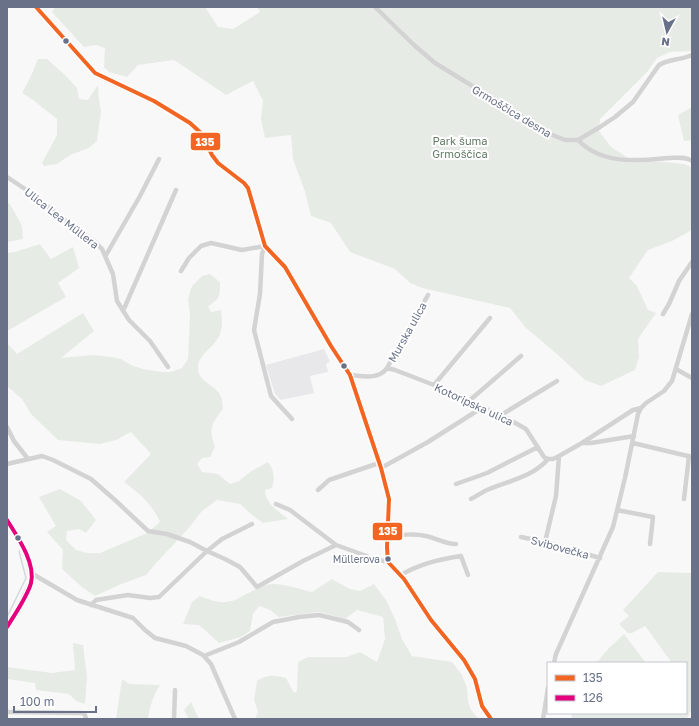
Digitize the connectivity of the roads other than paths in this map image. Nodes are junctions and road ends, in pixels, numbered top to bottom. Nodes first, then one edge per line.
1 (36, 7) edge
2 (375, 7) edge
3 (692, 55) edge
4 (578, 140) junction
5 (159, 159) dead end
6 (692, 161) edge
7 (7, 177) edge
8 (176, 190) dead end
9 (265, 246) junction
10 (106, 255) junction
11 (692, 262) edge
12 (181, 271) dead end
13 (428, 295) dead end
14 (123, 311) junction
15 (663, 314) dead end
16 (692, 314) edge
17 (490, 318) dead end
18 (521, 356) dead end
19 (168, 367) dead end
20 (387, 368) junction
21 (676, 368) junction
22 (350, 375) junction
23 (692, 378) edge
24 (557, 381) dead end
25 (434, 385) junction
26 (469, 402) junction
27 (483, 407) junction
28 (641, 408) junction
29 (501, 415) junction
30 (292, 419) dead end
31 (7, 428) edge
32 (634, 436) junction
33 (582, 443) junction
34 (633, 443) junction
35 (538, 447) junction
36 (559, 456) junction
37 (690, 456) edge
38 (28, 459) junction
39 (548, 459) junction
40 (7, 464) edge
41 (380, 465) junction
42 (456, 484) dead end
43 (318, 490) dead end
44 (471, 499) dead end
45 (684, 499) dead end
46 (276, 504) dead end
47 (617, 510) junction
48 (7, 520) edge
49 (252, 524) dead end
50 (387, 537) junction
51 (521, 537) dead end
52 (545, 542) junction
53 (456, 544) dead end
54 (650, 544) dead end
55 (336, 545) junction
56 (207, 551) junction
57 (600, 558) junction
58 (388, 562) junction
59 (31, 573) junction
60 (401, 575) junction
61 (468, 575) dead end
62 (91, 605) junction
63 (7, 627) edge
64 (359, 630) dead end
65 (204, 656) junction
66 (554, 662) edge
67 (175, 690) dead end
68 (547, 694) edge
69 (7, 712) edge
70 (86, 719) edge
71 (174, 719) edge
72 (235, 719) edge
73 (491, 719) edge
74 (543, 719) edge

1 - 9 street
2 - 4 street, Grmoščica desna
3 - 4 street
4 - 6 street
5 - 10 street
7 - 10 street, Ulica Lea Müllera
8 - 14 street
9 - 12 street
9 - 22 street
9 - 30 street
10 - 14 street, Ulica Lea Müllera
11 - 15 street
13 - 20 street, Murska ulica
14 - 19 street, Ulica Lea Müllera
16 - 21 street
17 - 25 street
18 - 26 street
20 - 22 street
20 - 25 street, Kotoripska ulica
21 - 23 street
21 - 28 street
22 - 41 street
24 - 29 street
25 - 26 street, Kotoripska ulica
26 - 27 street, Kotoripska ulica
27 - 29 street, Kotoripska ulica
27 - 41 street
28 - 32 street
28 - 33 street
29 - 35 street, Kotoripska ulica
31 - 38 street
32 - 33 street
32 - 34 street
33 - 36 street
34 - 37 street
34 - 47 street
35 - 39 street, Kotoripska ulica
35 - 42 street
36 - 39 street
36 - 52 street
37 - 45 street
38 - 40 street
38 - 56 street
39 - 44 street
41 - 43 street
41 - 50 street
46 - 55 street
47 - 54 street
47 - 57 street
48 - 59 street
49 - 56 street
50 - 53 street
50 - 58 street
51 - 52 street, Svibovečka
52 - 57 street, Svibovečka
55 - 56 street
55 - 58 street
56 - 62 street
57 - 66 street
58 - 60 street
59 - 62 street
59 - 63 street
60 - 61 street
60 - 73 street
62 - 65 street
64 - 65 street
65 - 72 street
67 - 71 street
68 - 74 street
69 - 70 street

